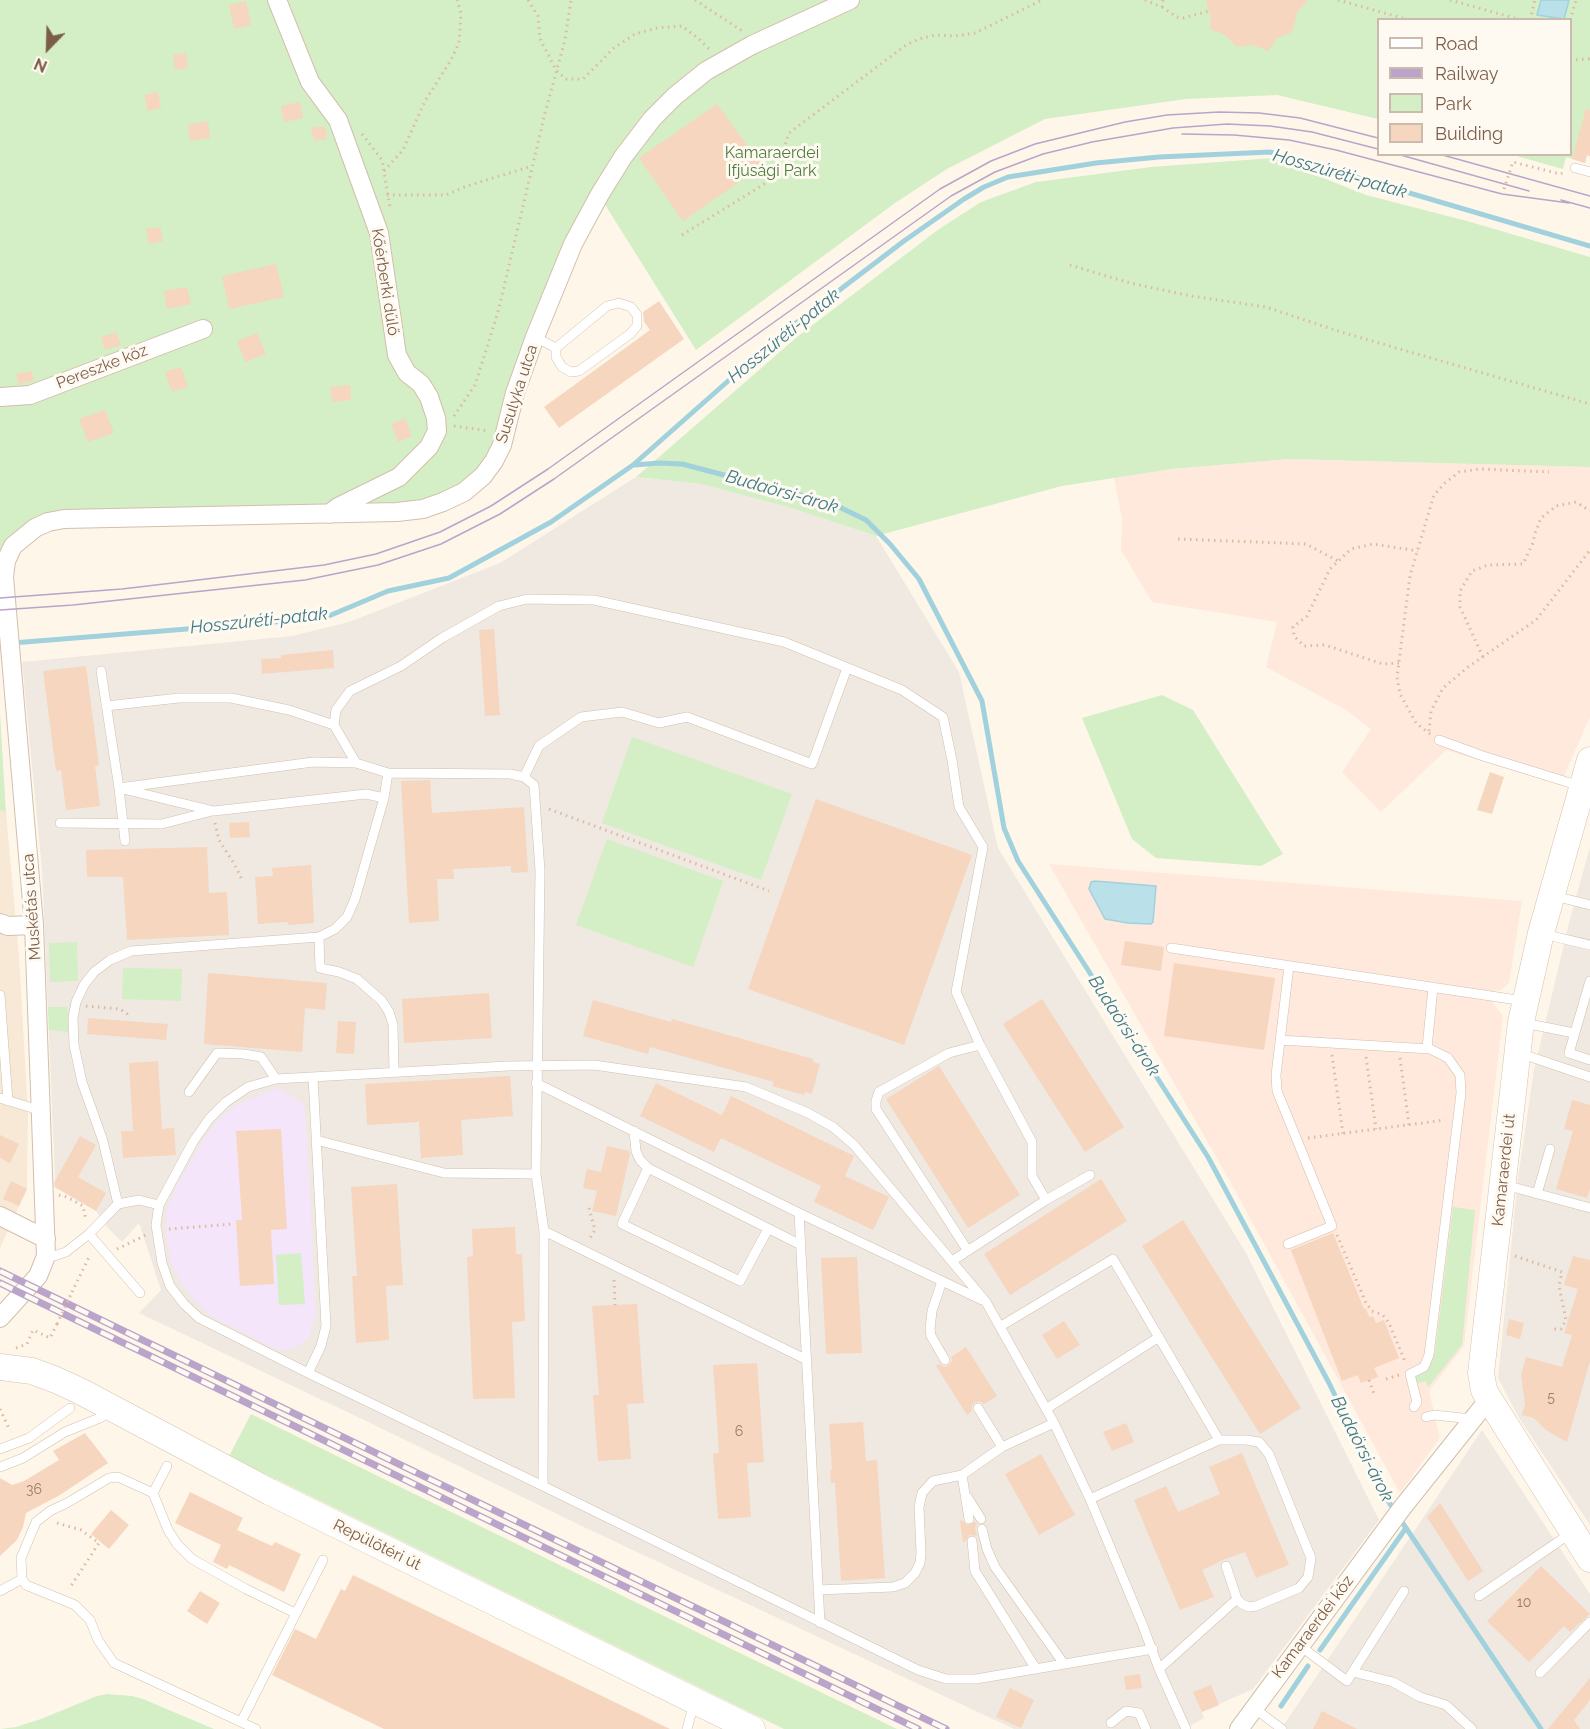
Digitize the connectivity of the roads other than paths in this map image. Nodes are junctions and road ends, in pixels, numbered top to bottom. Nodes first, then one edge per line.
1 (277, 0) edge
2 (850, 0) edge
3 (1575, 168) road end
4 (1590, 172) edge
5 (203, 329) dead end
6 (535, 338) junction
7 (556, 348) junction
8 (0, 397) edge
9 (328, 515) junction
10 (6, 542) edge
11 (2, 577) edge
12 (4, 625) edge
13 (847, 668) junction
14 (101, 671) dead end
15 (106, 706) junction
16 (334, 725) junction
17 (1439, 740) road end
18 (356, 763) junction
19 (388, 773) junction
20 (524, 777) junction
21 (1587, 777) edge
22 (120, 788) junction
23 (384, 798) junction
24 (214, 811) junction
25 (60, 823) dead end
26 (123, 824) junction
27 (125, 841) dead end
28 (1551, 896) junction
29 (1590, 904) edge
30 (0, 923) edge
31 (34, 925) junction
32 (1541, 933) junction
33 (319, 938) junction
34 (1590, 945) edge
35 (1171, 948) dead end
36 (1289, 966) junction
37 (1590, 981) edge
38 (1433, 987) junction
39 (0, 995) edge
40 (1523, 1012) junction
41 (1574, 1033) junction
42 (1280, 1040) junction
43 (980, 1045) junction
44 (1427, 1048) junction
45 (1517, 1052) junction
46 (1590, 1060) edge
47 (536, 1065) junction
48 (394, 1071) junction
49 (313, 1077) junction
50 (1590, 1077) edge
51 (276, 1078) junction
52 (536, 1083) junction
53 (189, 1092) dead end
54 (4, 1100) edge
55 (42, 1111) junction
56 (634, 1131) junction
57 (316, 1140) junction
58 (1550, 1149) dead end
59 (648, 1168) junction
60 (536, 1174) junction
61 (1090, 1175) dead end
62 (1503, 1185) junction
63 (1537, 1194) junction
64 (1046, 1200) junction
65 (118, 1204) junction
66 (159, 1205) junction
67 (1590, 1208) edge
68 (800, 1213) junction
69 (0, 1216) edge
70 (768, 1229) junction
71 (544, 1231) junction
72 (89, 1234) junction
73 (1288, 1244) dead end
74 (801, 1245) junction
75 (46, 1247) junction
76 (968, 1251) junction
77 (952, 1262) junction
78 (942, 1281) junction
79 (140, 1293) dead end
80 (986, 1302) junction
81 (0, 1318) edge
82 (1001, 1326) junction
83 (1159, 1337) junction
84 (5, 1358) edge
85 (806, 1359) junction
86 (945, 1360) dead end
87 (308, 1373) junction
88 (1489, 1400) junction
89 (108, 1406) junction
90 (1414, 1407) dead end
91 (70, 1408) dead end
92 (978, 1408) dead end
93 (1046, 1409) junction
94 (1426, 1417) dead end
95 (1472, 1419) junction
96 (1054, 1423) junction
97 (1219, 1440) junction
98 (1002, 1447) junction
99 (0, 1449) edge
100 (167, 1466) dead end
101 (0, 1467) edge
102 (962, 1475) junction
103 (543, 1486) junction
104 (153, 1493) junction
105 (965, 1494) junction
106 (1090, 1498) junction
107 (969, 1519) dead end
108 (981, 1519) dead end
109 (982, 1530) dead end
110 (1572, 1532) junction
111 (972, 1541) dead end
112 (989, 1555) junction
113 (974, 1557) junction
114 (1590, 1559) edge
115 (323, 1560) dead end
116 (1226, 1566) dead end
117 (22, 1579) junction
118 (818, 1590) junction
119 (0, 1591) edge
120 (1404, 1591) dead end
121 (1479, 1596) dead end
122 (1238, 1599) junction
123 (295, 1613) junction
124 (1590, 1622) edge
125 (820, 1623) junction
126 (1299, 1645) junction
127 (1153, 1649) junction
128 (1064, 1664) junction
129 (1036, 1669) junction
130 (1159, 1669) junction
131 (1353, 1672) junction
132 (1540, 1673) dead end
133 (695, 1701) junction
134 (1254, 1708) junction
135 (241, 1722) junction
136 (1111, 1723) dead end
137 (256, 1729) edge
138 (687, 1729) edge
139 (752, 1729) edge
140 (1146, 1729) edge
141 (1186, 1729) edge
142 (1239, 1729) edge
143 (1282, 1729) edge
144 (1472, 1729) edge

1 - 9 street, Kőérberki dűlő
2 - 6 street, Susulyka utca
3 - 4 lane
5 - 8 street, Pereszke köz
6 - 7 lane
6 - 9 street, Susulyka utca
7 - 7 lane
9 - 10 street, Susulyka utca
10 - 11 street, Susulyka utca
11 - 12 street, Muskétás utca
12 - 31 street, Muskétás utca
13 - 16 lane
13 - 20 lane
13 - 43 lane
14 - 15 lane
15 - 16 lane
15 - 22 lane
16 - 18 lane
17 - 21 lane
18 - 19 lane
18 - 22 lane
19 - 20 lane
19 - 23 lane
20 - 47 lane
21 - 28 street, Kamaraerdei út
22 - 24 lane
22 - 26 lane
23 - 24 lane
23 - 33 lane
24 - 26 lane
25 - 26 lane
26 - 27 lane
28 - 29 lane
28 - 32 street, Kamaraerdei út
30 - 31 street
31 - 55 street, Muskétás utca
32 - 34 lane
32 - 40 street, Kamaraerdei út
33 - 48 lane
33 - 65 lane
35 - 36 lane
36 - 38 lane
36 - 42 lane
37 - 41 lane
38 - 40 lane
38 - 44 lane
39 - 54 lane
40 - 41 lane
40 - 45 street, Kamaraerdei út
41 - 46 lane
42 - 44 lane
42 - 73 lane
43 - 64 lane
43 - 76 lane
44 - 90 lane
45 - 50 lane
45 - 62 street, Kamaraerdei út
47 - 48 lane
47 - 52 lane
47 - 77 lane
48 - 49 lane
49 - 51 lane
49 - 57 lane
51 - 53 lane
51 - 66 lane
52 - 56 lane
52 - 60 lane
54 - 55 lane
55 - 75 street, Muskétás utca
56 - 59 lane
56 - 68 lane
57 - 60 lane
57 - 87 lane
58 - 63 lane
59 - 70 lane
59 - 70 lane
60 - 71 lane
61 - 64 lane
62 - 63 lane
62 - 88 street, Kamaraerdei út
63 - 67 lane
64 - 76 lane
65 - 66 lane
65 - 72 lane
66 - 87 lane
68 - 74 lane
68 - 78 lane
69 - 75 street
70 - 74 lane
71 - 85 lane
71 - 103 lane
72 - 75 lane
72 - 79 lane
74 - 85 lane
75 - 81 street
76 - 77 lane
77 - 80 lane
78 - 80 lane
78 - 86 lane
80 - 82 lane
82 - 83 lane
82 - 93 lane
83 - 93 lane
83 - 97 lane
84 - 89 street, Repülőtéri út
85 - 118 lane
87 - 103 lane
88 - 95 street
88 - 110 street, Kamaraerdei út
89 - 101 lane
89 - 133 street, Repülőtéri út
91 - 99 lane
92 - 98 lane
93 - 96 lane
94 - 95 lane
95 - 126 street, Kamaraerdei köz
96 - 98 lane
96 - 106 lane
97 - 106 lane
97 - 122 lane
98 - 102 lane
100 - 104 lane
102 - 105 lane
102 - 118 lane
103 - 125 lane
104 - 117 lane
104 - 123 lane
105 - 107 lane
105 - 108 lane
106 - 127 lane
109 - 112 lane
110 - 114 street, Kamaraerdei út
110 - 121 lane
111 - 113 lane
112 - 113 lane
112 - 128 lane
113 - 129 lane
115 - 123 lane
116 - 122 lane
117 - 119 lane
117 - 135 lane
118 - 125 lane
120 - 131 lane
122 - 130 lane
123 - 135 lane
124 - 132 lane
125 - 129 lane
126 - 131 lane
126 - 134 street, Kamaraerdei köz
127 - 128 lane
127 - 130 lane
128 - 129 lane
130 - 141 lane
131 - 144 lane
133 - 138 lane
133 - 139 street, Repülőtéri út
134 - 142 street, Kamaraerdei köz
134 - 143 lane
135 - 137 lane
136 - 140 lane

